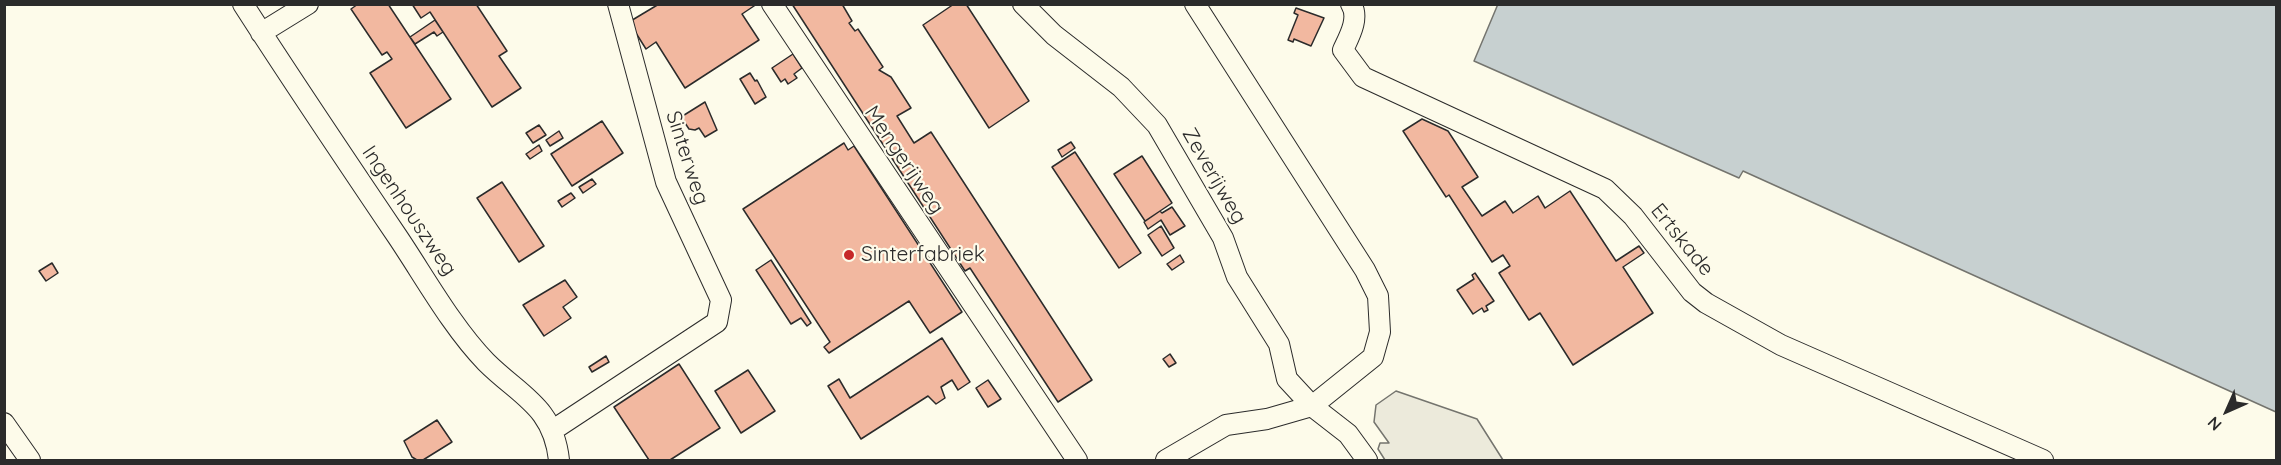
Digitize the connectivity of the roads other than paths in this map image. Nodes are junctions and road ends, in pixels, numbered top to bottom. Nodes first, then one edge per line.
1 (243, 4) edge
2 (308, 4) edge
3 (618, 4) edge
4 (772, 4) edge
5 (1023, 4) edge
6 (1195, 4) edge
7 (1351, 4) edge
8 (261, 33) junction
9 (1312, 406) junction
10 (4, 423) edge
11 (553, 430) junction
12 (30, 460) edge
13 (559, 460) edge
14 (1077, 460) edge
15 (1166, 460) edge
16 (1366, 460) edge
17 (2043, 460) edge

1 - 8 street, Ingenhouszweg
2 - 8 street
3 - 11 street, Sinterweg
4 - 14 street, Mengerijweg
5 - 9 street, Zeverijweg
6 - 9 street
7 - 17 street, Ertskade
8 - 11 street, Ingenhouszweg
9 - 15 street
9 - 16 street, Zeverijweg
10 - 12 street
11 - 13 street, Ingenhouszweg

